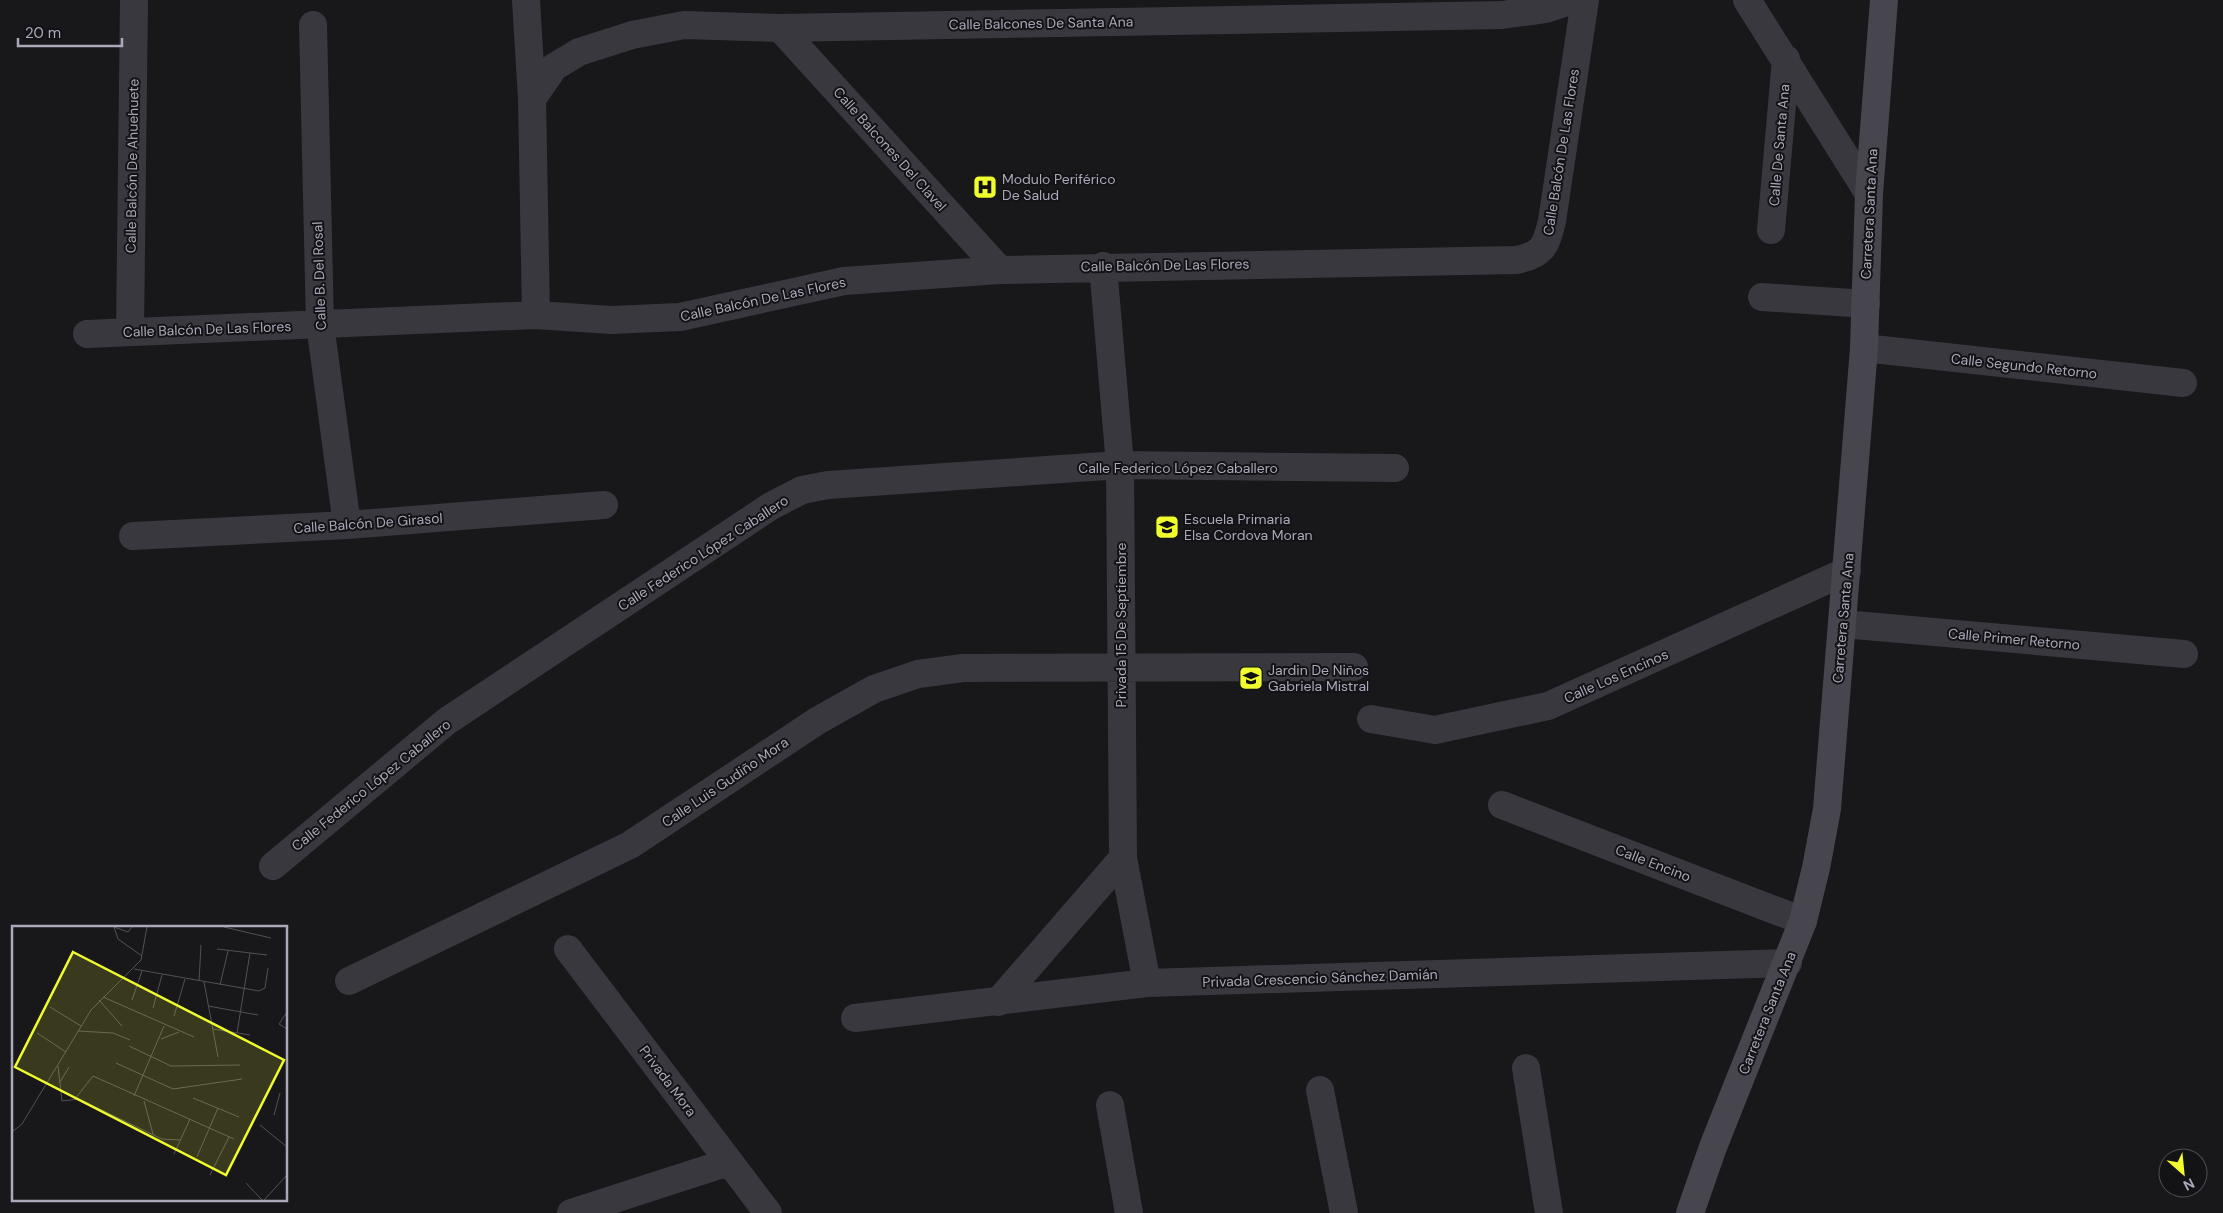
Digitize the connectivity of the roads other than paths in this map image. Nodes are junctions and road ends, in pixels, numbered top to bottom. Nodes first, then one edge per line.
1 (134, 0) edge
2 (526, 0) edge
3 (1573, 0) edge
4 (1585, 0) edge
5 (1747, 0) edge
6 (1884, 0) edge
7 (313, 25) dead end
8 (780, 28) junction
9 (1786, 59) junction
10 (532, 99) junction
11 (1869, 194) junction
12 (1771, 230) dead end
13 (1103, 266) junction
14 (1000, 270) junction
15 (1762, 297) dead end
16 (1866, 304) junction
17 (536, 315) junction
18 (320, 324) junction
19 (130, 332) junction
20 (87, 334) dead end
21 (1864, 348) junction
22 (2184, 383) dead end
23 (1120, 465) junction
24 (1395, 468) dead end
25 (604, 505) dead end
26 (347, 526) junction
27 (133, 536) dead end
28 (1847, 571) junction
29 (1843, 624) junction
30 (2184, 654) dead end
31 (1354, 667) dead end
32 (1121, 668) junction
33 (1371, 719) dead end
34 (1502, 805) dead end
35 (1123, 858) junction
36 (273, 866) dead end
37 (1803, 921) junction
38 (568, 949) dead end
39 (1788, 963) junction
40 (349, 982) dead end
41 (1147, 984) junction
42 (998, 1002) junction
43 (855, 1018) dead end
44 (1526, 1068) dead end
45 (1320, 1090) dead end
46 (1110, 1105) dead end
47 (730, 1162) junction
48 (571, 1213) edge
49 (768, 1213) edge
50 (1129, 1213) edge
51 (1344, 1213) edge
52 (1549, 1213) edge
53 (1690, 1213) edge

1 - 19 street, Calle Balcón De Ahuehuete
2 - 10 street
3 - 8 street, Calle Balcones De Santa Ana
4 - 13 street, Calle Balcón De Las Flores
5 - 9 street
6 - 11 main road, Carretera Santa Ana
7 - 18 street, Calle B. Del Rosal
8 - 10 street, Calle Balcones De Santa Ana
8 - 14 street, Calle Balcones Del Clavel
9 - 11 street
9 - 12 street, Calle De Santa Ana
10 - 17 street
11 - 16 main road, Carretera Santa Ana
13 - 14 street, Calle Balcón De Las Flores
13 - 23 street, Privada 15 De Septiembre
14 - 17 street, Calle Balcón De Las Flores
15 - 16 street
16 - 21 main road, Carretera Santa Ana
17 - 18 street, Calle Balcón De Las Flores
18 - 19 street, Calle Balcón De Las Flores
18 - 26 street, Calle B. Del Rosal
19 - 20 street, Calle Balcón De Las Flores
21 - 22 street, Calle Segundo Retorno
21 - 28 main road, Carretera Santa Ana
23 - 24 street, Calle Federico López Caballero
23 - 32 street, Privada 15 De Septiembre
23 - 36 street, Calle Federico López Caballero
25 - 26 street, Calle Balcón De Girasol
26 - 27 street, Calle Balcón De Girasol
28 - 29 main road, Carretera Santa Ana
28 - 33 street, Calle Los Encinos
29 - 30 street, Calle Primer Retorno
29 - 37 main road, Carretera Santa Ana
31 - 32 street, Calle Luis Gudiño Mora
32 - 35 street, Privada 15 De Septiembre
32 - 40 street, Calle Luis Gudiño Mora
34 - 37 street, Calle Encino
35 - 41 street, Privada 15 De Septiembre
35 - 42 street
37 - 39 main road, Carretera Santa Ana
38 - 47 street, Privada Mora
39 - 41 street, Privada Crescencio Sánchez Damián
39 - 53 main road, Carretera Santa Ana
41 - 42 street, Privada Crescencio Sánchez Damián
42 - 43 street, Privada Crescencio Sánchez Damián
44 - 52 street
45 - 51 street
46 - 50 street
47 - 48 street
47 - 49 street, Privada Mora

